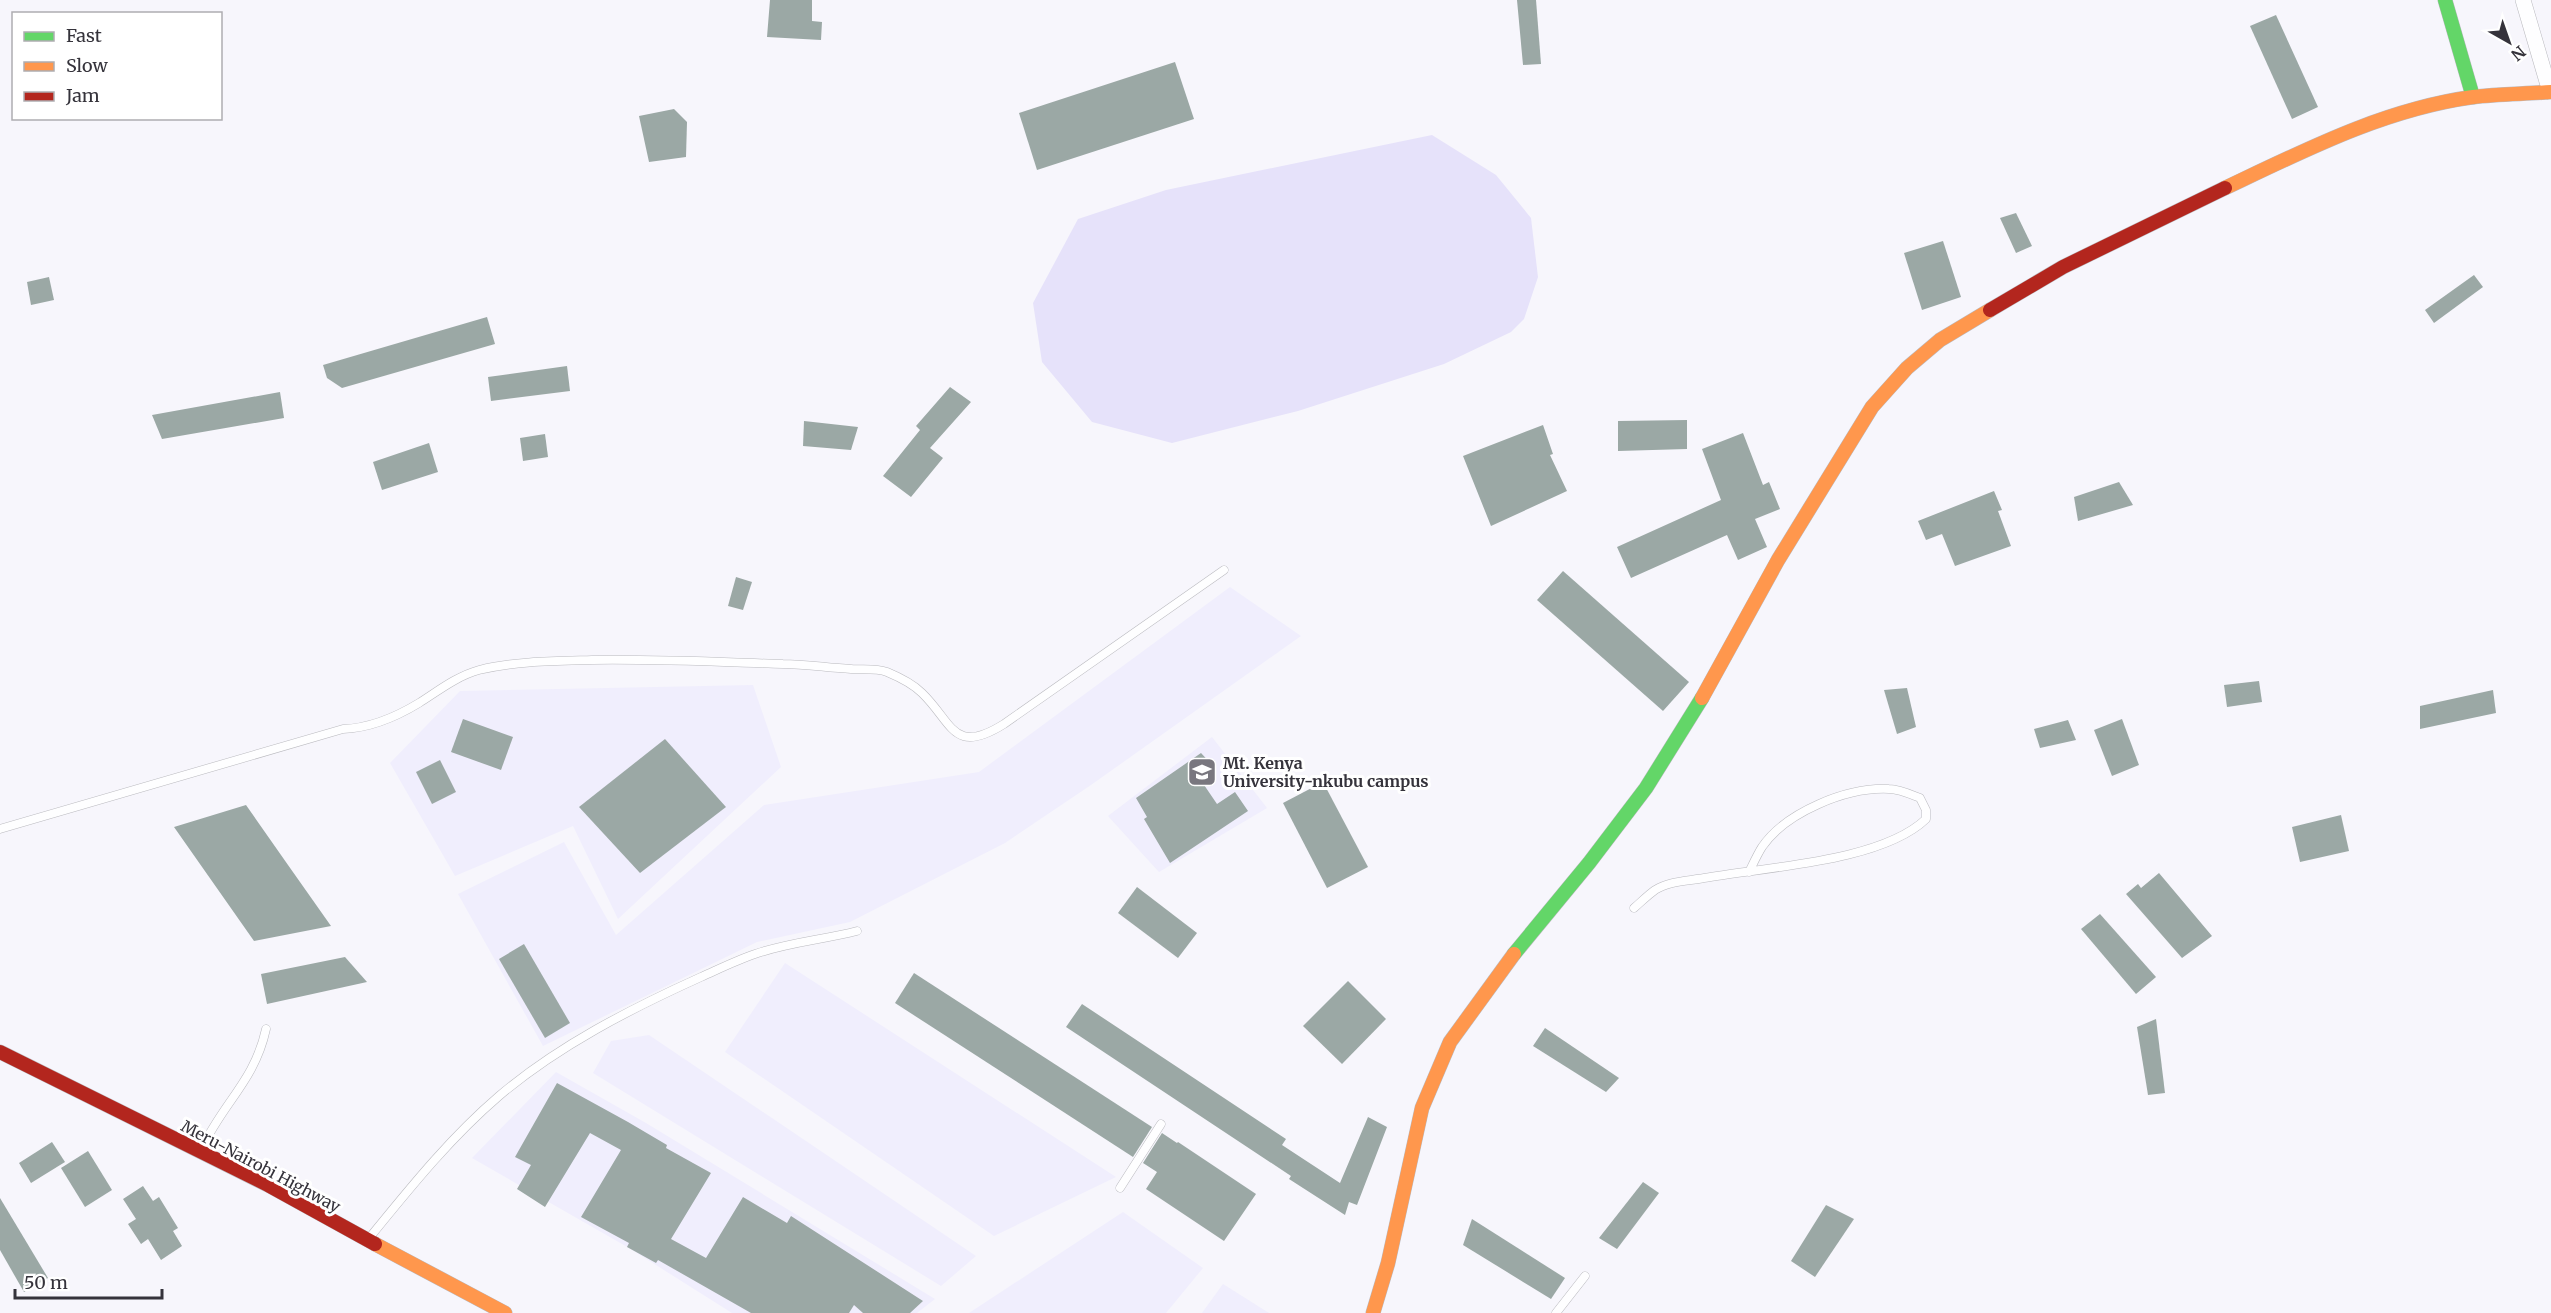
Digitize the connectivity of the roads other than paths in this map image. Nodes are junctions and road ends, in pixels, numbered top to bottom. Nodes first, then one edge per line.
1 (2445, 0) edge
2 (2523, 0) edge
3 (2551, 92) edge
4 (2473, 97) junction
5 (1224, 570) dead end
6 (0, 829) edge
7 (1749, 872) junction
8 (1635, 908) dead end
9 (857, 931) dead end
10 (266, 1029) dead end
11 (0, 1052) edge
12 (1161, 1124) dead end
13 (200, 1152) junction
14 (1120, 1188) dead end
15 (368, 1241) junction
16 (1585, 1276) dead end
17 (505, 1313) edge
18 (1373, 1313) edge
19 (1556, 1313) edge

1 - 4 main road
2 - 3 street
3 - 4 main road
4 - 18 main road
5 - 6 lane
7 - 7 lane
7 - 8 lane
9 - 15 lane
10 - 13 lane
11 - 13 main road, Meru-Nairobi Highway
12 - 14 lane
13 - 15 main road, Meru-Nairobi Highway
15 - 17 main road, Meru-Nairobi Highway
16 - 19 lane

